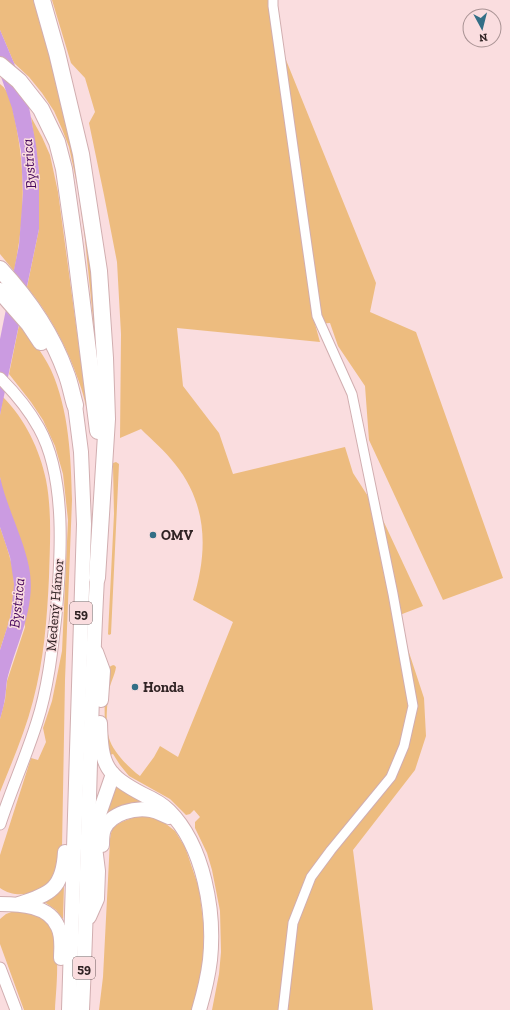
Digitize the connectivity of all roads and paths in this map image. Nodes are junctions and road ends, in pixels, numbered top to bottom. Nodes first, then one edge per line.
1 (42, 0) edge
2 (273, 0) edge
3 (0, 65) edge
4 (1, 270) edge
5 (0, 291) edge
6 (0, 378) edge
7 (73, 398) junction
8 (103, 475) junction
9 (97, 578) joint
10 (93, 644) junction
11 (113, 774) junction
12 (177, 821) junction
13 (74, 822) junction
14 (0, 824) edge
15 (98, 871) junction
16 (0, 904) edge
17 (18, 904) junction
18 (86, 926) junction
19 (0, 968) edge
20 (70, 994) junction
21 (16, 1010) edge
22 (69, 1010) edge
23 (82, 1010) edge
24 (199, 1010) edge
25 (283, 1010) edge

1 - 8 highway
2 - 25 street
3 - 8 highway
4 - 7 highway
5 - 7 highway
6 - 14 street, Medený Hámor
7 - 13 main road, 59
8 - 9 highway
9 - 10 main road, 59
10 - 11 main road
10 - 18 main road, 59
11 - 12 main road
11 - 15 main road
12 - 15 main road
12 - 24 main road
13 - 17 main road
13 - 20 main road, 59
15 - 18 main road
16 - 17 main road
17 - 20 main road
18 - 23 main road, 59
19 - 21 street
20 - 22 main road, 59

